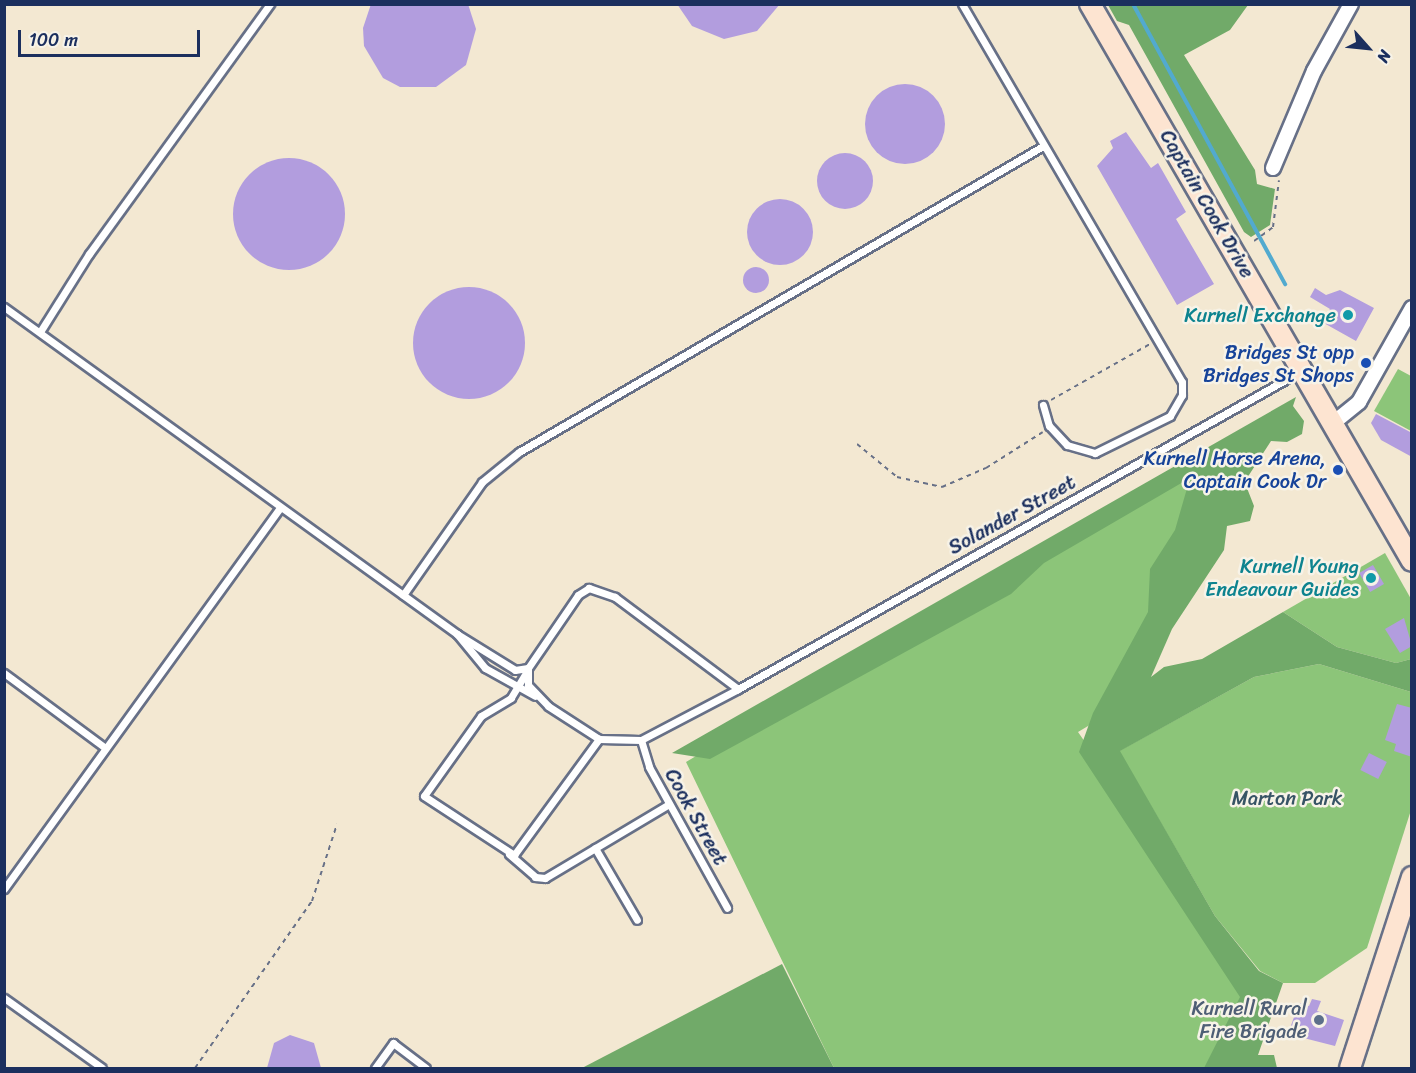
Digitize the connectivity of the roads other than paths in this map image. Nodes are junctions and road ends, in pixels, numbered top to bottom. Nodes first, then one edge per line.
1 (270, 4) edge
2 (962, 4) edge
3 (1090, 4) edge
4 (1351, 4) edge
5 (1043, 146) junction
6 (1273, 168) road end
7 (4, 308) edge
8 (1412, 308) edge
9 (40, 332) junction
10 (1302, 370) junction
11 (1042, 405) road end
12 (1332, 424) junction
13 (279, 509) junction
14 (1412, 561) edge
15 (403, 594) junction
16 (457, 634) junction
17 (528, 668) junction
18 (4, 673) edge
19 (516, 689) junction
20 (738, 689) junction
21 (535, 696) junction
22 (599, 739) junction
23 (641, 740) junction
24 (104, 747) junction
25 (669, 804) junction
26 (595, 848) junction
27 (509, 854) junction
28 (1412, 878) edge
29 (4, 889) edge
30 (727, 908) dead end
31 (637, 920) dead end
32 (4, 998) edge
33 (102, 1068) edge
34 (375, 1068) edge
35 (426, 1068) edge
36 (1350, 1068) edge

1 - 9 lane
2 - 5 lane
3 - 10 main road, Captain Cook Drive
4 - 6 street
5 - 11 lane
5 - 15 lane
7 - 9 lane
8 - 12 street
9 - 13 lane
10 - 12 main road, Captain Cook Drive
10 - 20 lane, Solander Street
12 - 14 main road, Captain Cook Drive
13 - 15 lane
13 - 24 lane
15 - 16 lane
16 - 17 lane
16 - 19 lane
17 - 19 lane
17 - 20 lane
17 - 21 lane
18 - 24 lane
19 - 21 lane
19 - 27 lane
20 - 23 lane, Solander Street
21 - 22 lane
22 - 23 lane, Solander Street
22 - 27 lane
23 - 25 lane, Cook Street
24 - 29 lane
25 - 26 lane
25 - 30 lane, Cook Street
26 - 27 lane
26 - 31 lane
28 - 36 main road
32 - 33 lane
34 - 35 lane

